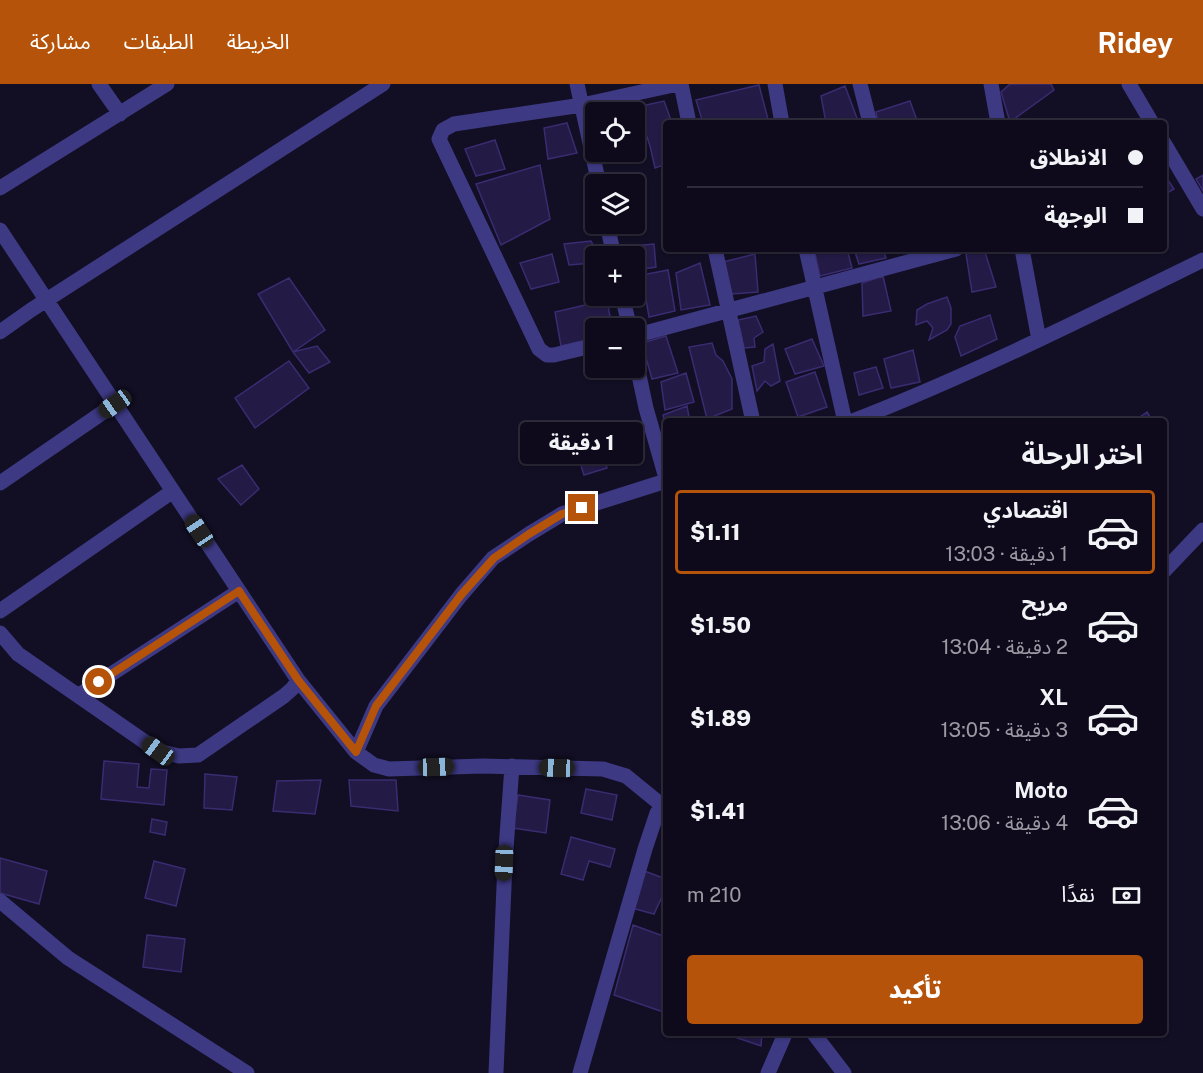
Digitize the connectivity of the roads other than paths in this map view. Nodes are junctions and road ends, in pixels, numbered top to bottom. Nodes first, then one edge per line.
1 (99, 84) edge
2 (167, 84) edge
3 (577, 84) edge
4 (680, 84) edge
5 (775, 84) edge
6 (860, 84) edge
7 (991, 84) edge
8 (1129, 84) edge
9 (376, 86) edge
10 (582, 105) junction
11 (120, 114) junction
12 (688, 120) edge
13 (781, 120) edge
14 (869, 120) edge
15 (997, 120) edge
16 (1150, 120) edge
17 (1167, 148) edge
18 (597, 174) edge
19 (0, 188) edge
20 (1203, 209) edge
21 (0, 230) edge
22 (716, 252) edge
23 (808, 252) edge
24 (933, 252) edge
25 (1023, 252) edge
26 (903, 256) edge
27 (1203, 260) edge
28 (815, 287) junction
29 (46, 300) junction
30 (728, 311) junction
31 (0, 332) edge
32 (645, 333) edge
33 (1039, 340) junction
34 (585, 348) edge
35 (640, 378) edge
36 (115, 404) junction
37 (752, 418) edge
38 (844, 418) edge
39 (859, 418) edge
40 (663, 469) edge
41 (663, 481) edge
42 (0, 483) edge
43 (173, 492) junction
44 (1203, 530) edge
45 (1167, 568) edge
46 (239, 591) junction
47 (0, 611) edge
48 (0, 633) edge
49 (298, 680) junction
50 (79, 695) junction
51 (356, 752) junction
52 (512, 766) junction
53 (663, 806) edge
54 (663, 809) edge
55 (0, 902) edge
56 (784, 1036) edge
57 (816, 1036) edge
58 (248, 1073) edge
59 (496, 1073) edge
60 (580, 1073) edge
61 (768, 1073) edge
62 (844, 1073) edge

1 - 11 street
2 - 11 street
3 - 10 street
4 - 10 street
4 - 12 street
5 - 13 street
6 - 14 street
7 - 15 street
8 - 16 street
9 - 29 street
10 - 18 street
10 - 34 street
11 - 19 street
17 - 20 street
21 - 29 street
22 - 30 street
23 - 28 street
24 - 26 street
25 - 33 street
26 - 28 street
27 - 33 street
28 - 30 street
28 - 38 street
29 - 31 street
29 - 36 street
30 - 32 street
30 - 37 street
33 - 39 street
35 - 40 street
36 - 42 street
36 - 43 street
41 - 51 street
43 - 46 street
43 - 47 street
44 - 45 street
46 - 49 street
46 - 50 street
48 - 50 street
49 - 50 street
49 - 51 street
51 - 52 street
52 - 53 street
52 - 59 street
54 - 60 street
55 - 58 street
56 - 61 street
57 - 62 street

